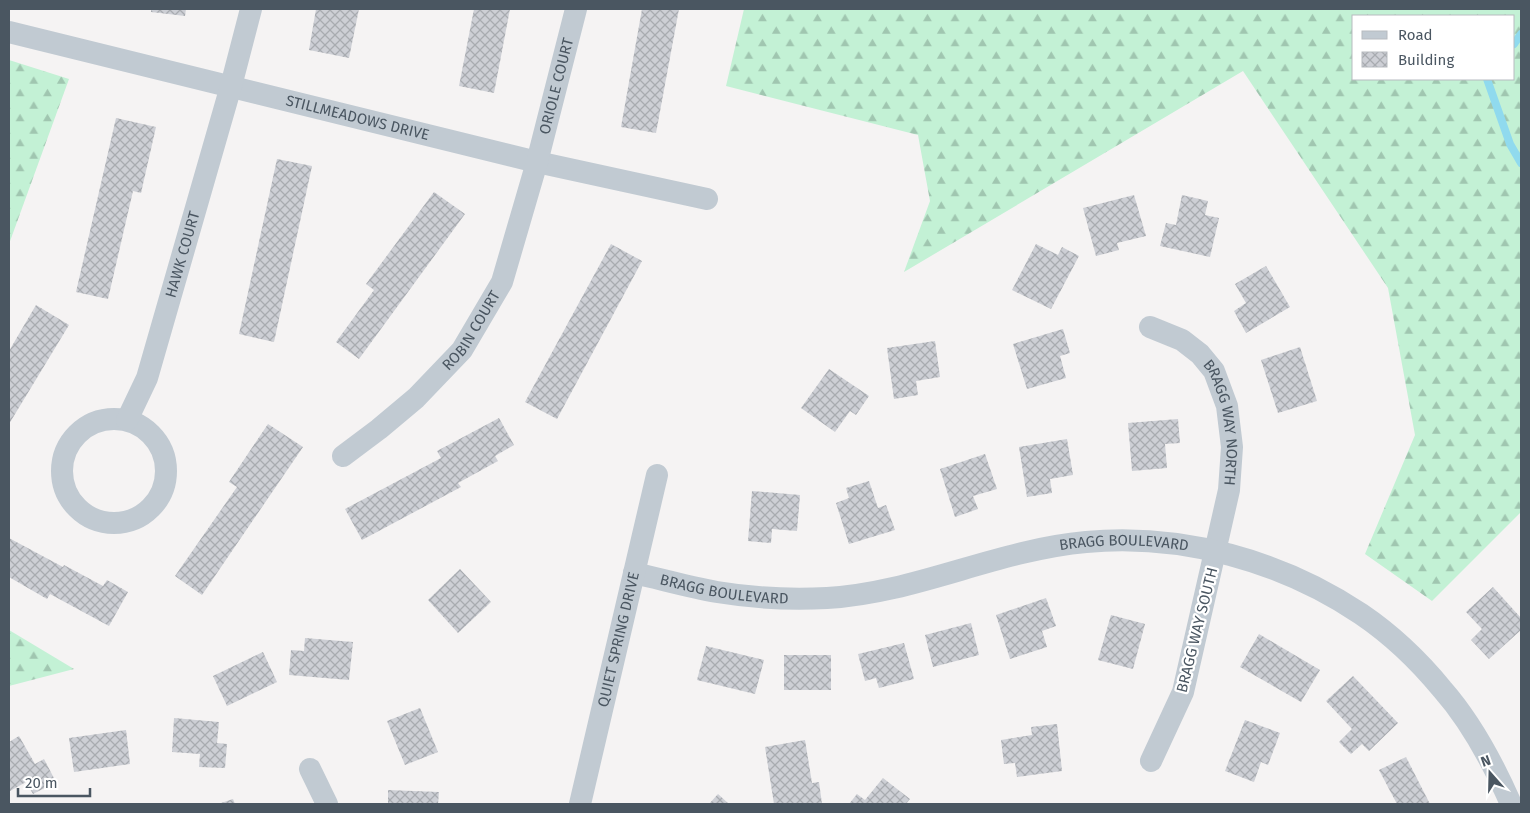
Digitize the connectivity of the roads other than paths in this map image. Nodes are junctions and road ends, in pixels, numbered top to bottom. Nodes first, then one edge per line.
1 (251, 9) edge
2 (576, 9) edge
3 (9, 32) edge
4 (231, 86) junction
5 (537, 162) junction
6 (707, 198) dead end
7 (1150, 327) dead end
8 (127, 420) junction
9 (342, 456) dead end
10 (657, 475) dead end
11 (1215, 552) junction
12 (634, 573) junction
13 (1151, 761) dead end
14 (310, 769) dead end
15 (327, 804) edge
16 (580, 804) edge
17 (1512, 804) edge

1 - 4 street, HAWK COURT
2 - 5 street, ORIOLE COURT
3 - 4 street, STILLMEADOWS DRIVE
4 - 5 street, STILLMEADOWS DRIVE
4 - 8 street, HAWK COURT
5 - 6 street, STILLMEADOWS DRIVE
5 - 9 street, ROBIN COURT
7 - 11 street, BRAGG WAY NORTH
8 - 8 street
10 - 12 street, QUIET SPRING DRIVE
11 - 12 street, BRAGG BOULEVARD
11 - 13 street, BRAGG WAY SOUTH
11 - 17 street, BRAGG BOULEVARD
12 - 16 street, QUIET SPRING DRIVE
14 - 15 street

